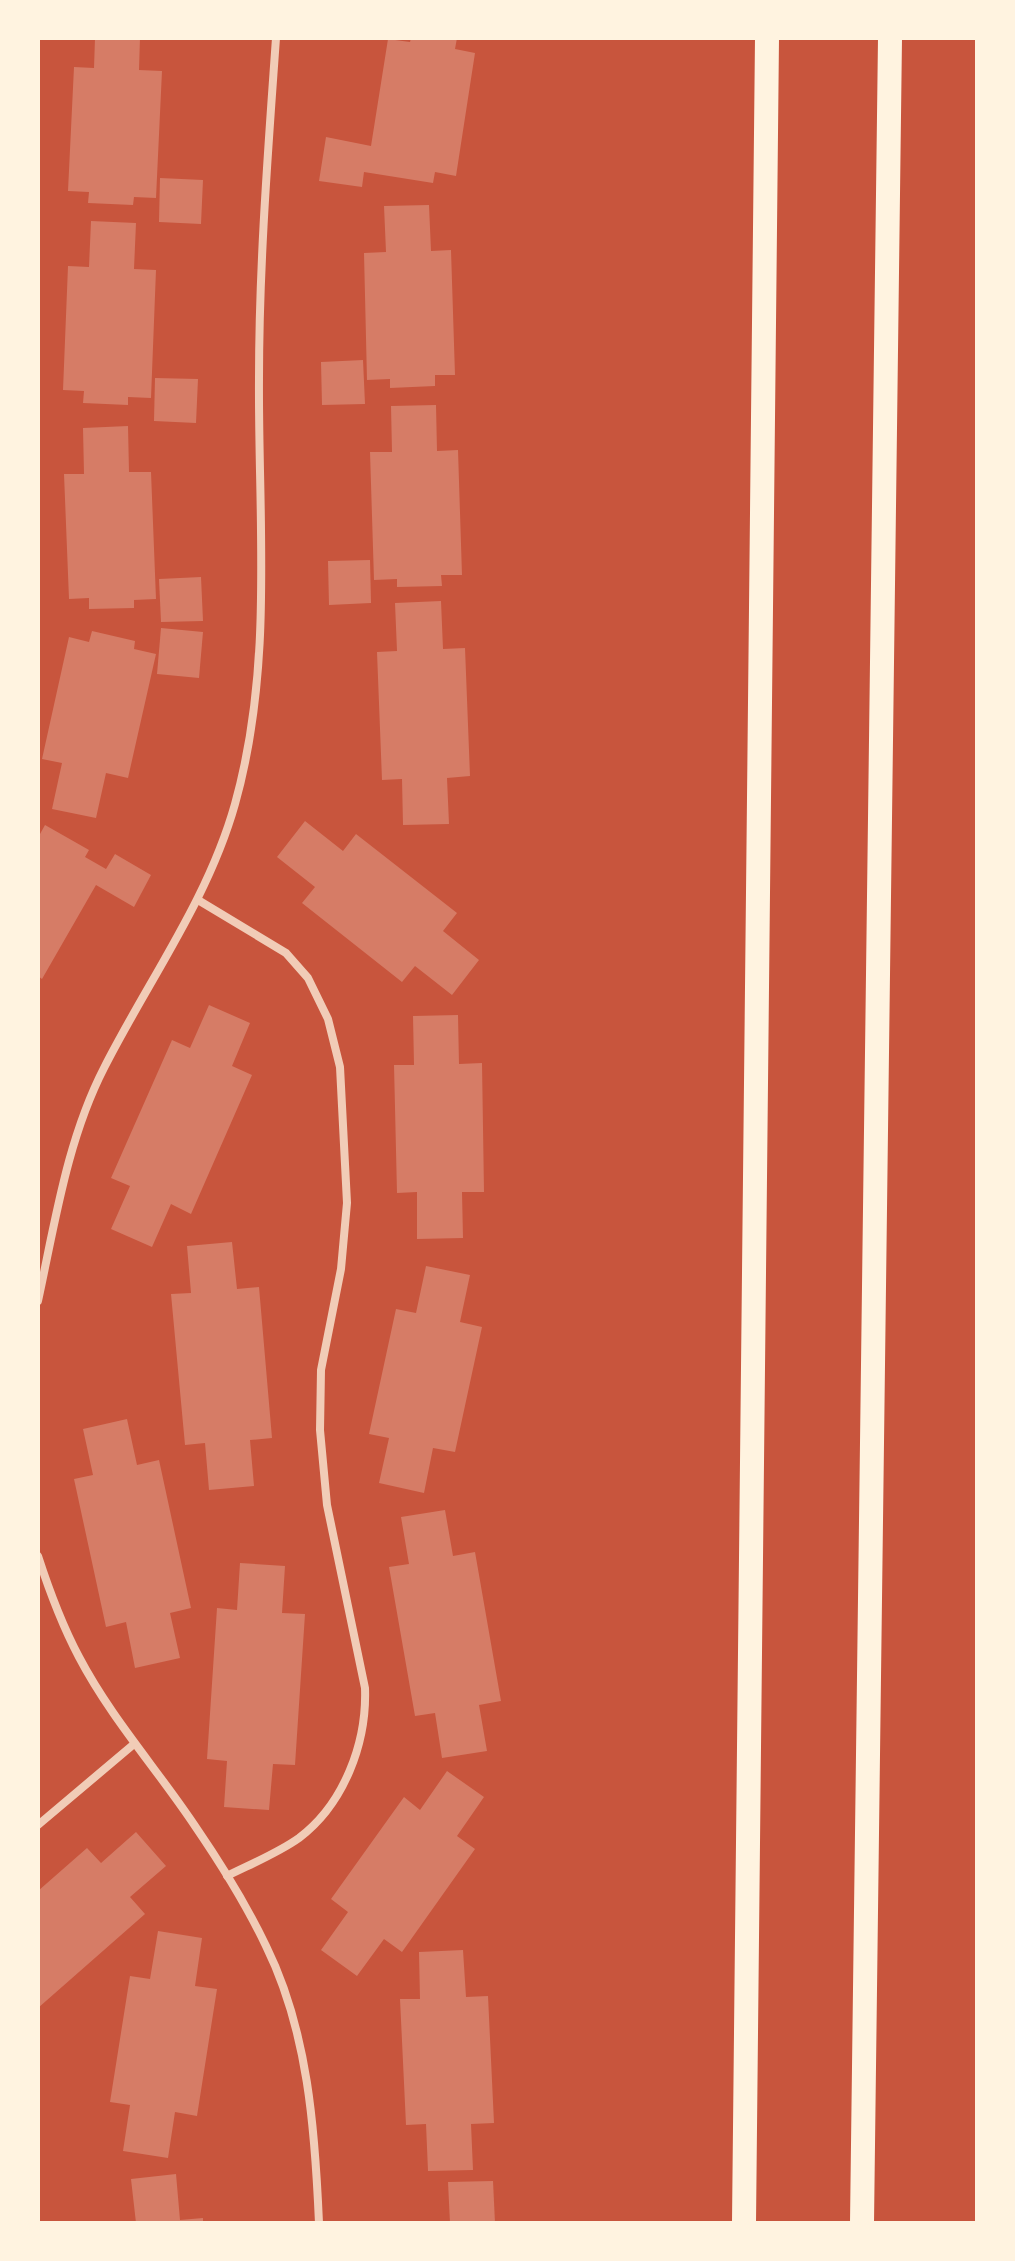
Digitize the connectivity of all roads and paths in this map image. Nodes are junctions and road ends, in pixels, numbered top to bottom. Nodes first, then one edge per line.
1 (276, 38) edge
2 (767, 38) edge
3 (890, 38) edge
4 (198, 900) junction
5 (38, 1301) edge
6 (38, 1556) edge
7 (134, 1744) junction
8 (38, 1825) edge
9 (227, 1876) junction
10 (319, 2223) edge
11 (744, 2223) edge
12 (862, 2223) edge

1 - 4 street
2 - 11 highway
3 - 12 highway
4 - 5 street
4 - 9 street
6 - 7 street
7 - 8 street
7 - 9 street
9 - 10 street

